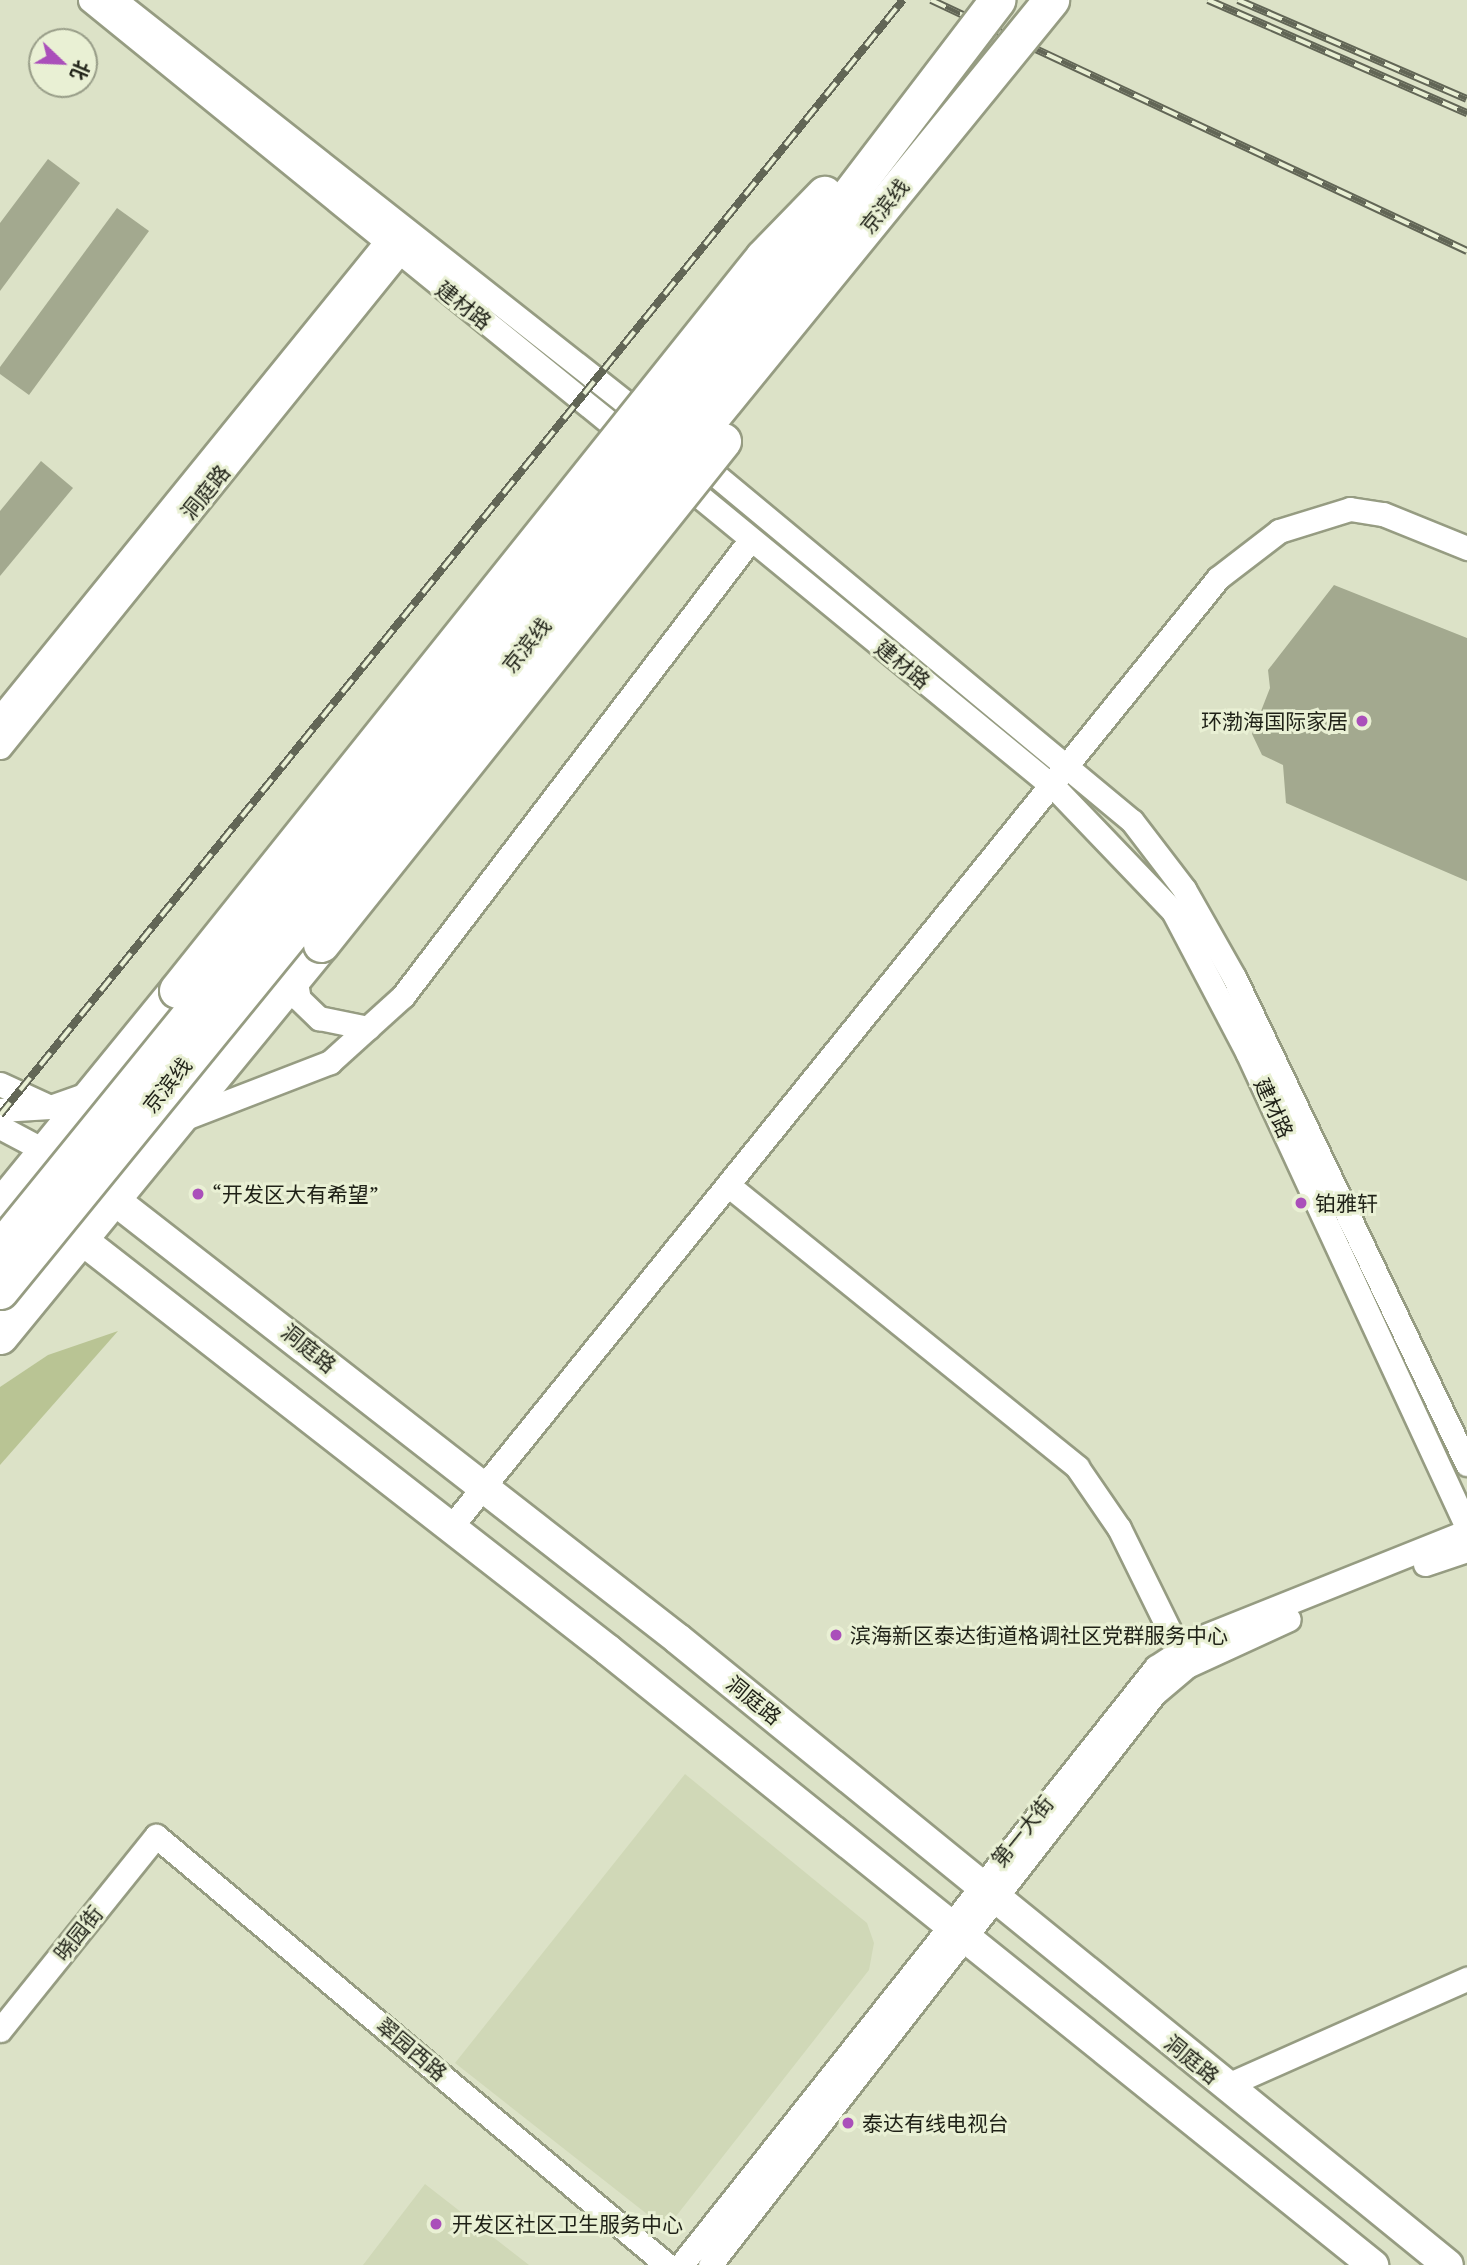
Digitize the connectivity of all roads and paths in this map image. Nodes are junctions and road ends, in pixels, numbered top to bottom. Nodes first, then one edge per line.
1 (90, 0) edge
2 (115, 0) edge
3 (997, 0) edge
4 (1051, 0) edge
5 (922, 93) junction
6 (954, 120) junction
7 (399, 243) junction
8 (439, 272) junction
9 (365, 282) junction
10 (751, 539) junction
11 (1467, 548) edge
12 (0, 718) edge
13 (0, 747) edge
14 (1072, 766) junction
15 (1055, 788) junction
16 (295, 977) junction
17 (368, 1028) junction
18 (0, 1084) edge
19 (96, 1091) junction
20 (50, 1107) junction
21 (0, 1110) edge
22 (172, 1123) junction
23 (0, 1128) edge
24 (47, 1152) junction
25 (728, 1185) junction
26 (5, 1193) edge
27 (113, 1196) junction
28 (79, 1237) junction
29 (0, 1248) edge
30 (0, 1291) edge
31 (0, 1336) edge
32 (1467, 1464) edge
33 (484, 1487) junction
34 (1452, 1493) junction
35 (451, 1527) junction
36 (1467, 1530) edge
37 (1467, 1550) edge
38 (1429, 1555) junction
39 (1183, 1658) junction
40 (156, 1836) joint
41 (987, 1890) junction
42 (954, 1934) junction
43 (1467, 1979) edge
44 (0, 2030) edge
45 (1225, 2085) junction
46 (667, 2265) edge
47 (681, 2265) edge
48 (710, 2265) edge
49 (1373, 2265) edge
50 (1448, 2265) edge

1 - 7 street, 建材路
2 - 7 street
3 - 5 highway, 京滨线, bridge
4 - 6 highway, 京滨线, bridge
5 - 19 highway, bridge
5 - 29 highway, 京滨线, bridge
6 - 16 highway, bridge
6 - 30 highway, 京滨线, bridge
7 - 8 street, 建材路
7 - 9 street, 洞庭路
8 - 9 street
8 - 10 street, 建材路
8 - 14 street
9 - 12 street, 洞庭路
9 - 13 street, 洞庭路
10 - 15 street, 建材路
10 - 17 street
11 - 14 street
14 - 15 street
14 - 32 street
15 - 25 street
15 - 34 street, 建材路
16 - 17 street
16 - 22 highway
17 - 22 street
18 - 20 street
19 - 20 street
19 - 24 highway
20 - 21 street
22 - 27 highway
23 - 24 street
24 - 26 highway
24 - 27 main road, 洞庭路
25 - 33 street
25 - 39 street
26 - 28 main road
27 - 28 highway
27 - 33 main road, 洞庭路
28 - 31 highway
28 - 35 main road
33 - 35 street
33 - 41 main road, 洞庭路
34 - 36 street, 建材路
34 - 38 street
35 - 42 main road
36 - 38 street
37 - 38 street, 第一大街
38 - 39 street, 第一大街
39 - 41 street, 第一大街
40 - 44 street, 晓园街
40 - 46 street, 翠园西路
41 - 42 street, 第一大街
41 - 45 main road, 洞庭路
42 - 47 street, 第一大街
42 - 48 street, 第一大街
42 - 49 main road
43 - 45 street
45 - 50 main road, 洞庭路

